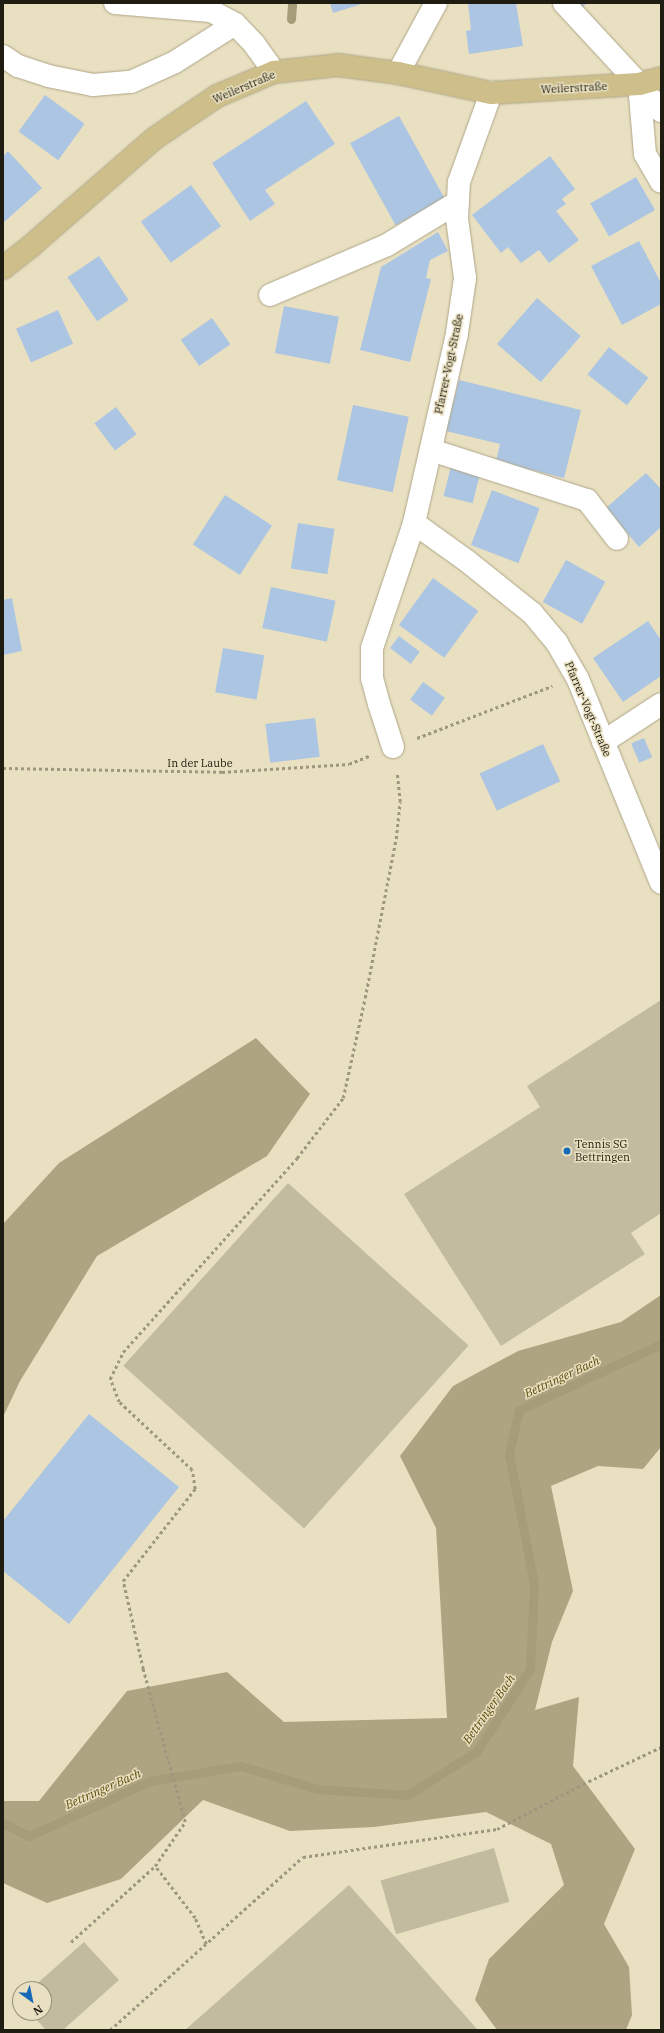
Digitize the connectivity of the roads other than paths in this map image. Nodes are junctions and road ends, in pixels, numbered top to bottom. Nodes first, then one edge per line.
1 (115, 3) edge
2 (436, 3) edge
3 (564, 3) edge
4 (235, 24) junction
5 (3, 56) edge
6 (274, 72) junction
7 (398, 73) junction
8 (661, 78) edge
9 (639, 84) junction
10 (491, 93) junction
11 (661, 111) edge
12 (661, 182) edge
13 (458, 202) junction
14 (3, 268) edge
15 (270, 295) dead end
16 (431, 450) junction
17 (414, 523) junction
18 (617, 538) dead end
19 (661, 704) edge
20 (603, 742) junction
21 (393, 747) road end
22 (661, 883) edge

1 - 4 street
2 - 7 street
3 - 9 street
4 - 5 street
4 - 6 street
6 - 7 main road, Weilerstraße
6 - 14 main road, Weilerstraße
7 - 10 main road, Weilerstraße
8 - 9 main road, Weilerstraße
9 - 10 main road, Weilerstraße
9 - 11 street
9 - 12 street
10 - 13 street, Pfarrer-Vogt-Straße
13 - 15 street
13 - 16 street, Pfarrer-Vogt-Straße
16 - 17 street, Pfarrer-Vogt-Straße
16 - 18 street
17 - 20 street, Pfarrer-Vogt-Straße
17 - 21 street, Pfarrer-Vogt-Straße
19 - 20 street
20 - 22 street, Pfarrer-Vogt-Straße

